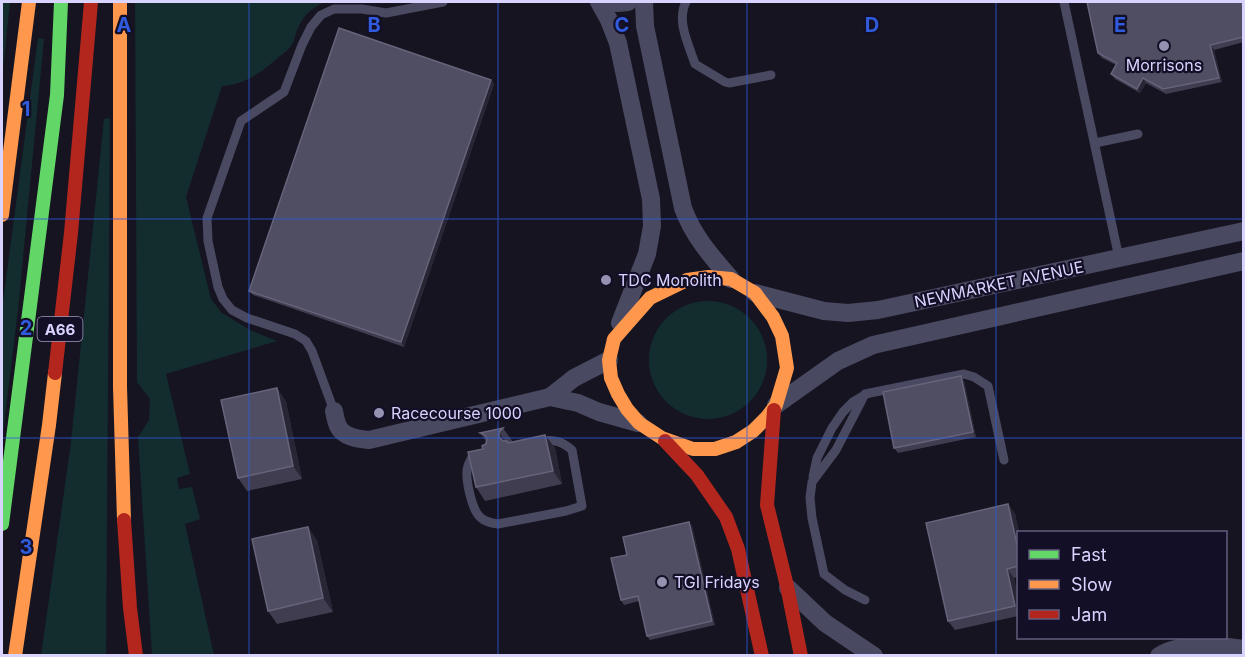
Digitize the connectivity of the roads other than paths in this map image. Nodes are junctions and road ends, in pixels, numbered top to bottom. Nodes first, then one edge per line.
1 (29, 2) edge
2 (61, 2) edge
3 (92, 2) edge
4 (120, 2) edge
5 (443, 2) edge
6 (599, 2) edge
7 (605, 2) edge
8 (628, 2) edge
9 (644, 2) edge
10 (686, 2) edge
11 (1064, 2) edge
12 (771, 75) dead end
13 (1138, 134) dead end
14 (1095, 143) junction
15 (2, 215) edge
16 (1244, 231) edge
17 (1119, 258) junction
18 (1244, 261) edge
19 (731, 279) junction
20 (755, 293) junction
21 (614, 339) junction
22 (609, 360) junction
23 (550, 398) junction
24 (775, 407) junction
25 (334, 411) joint
26 (639, 423) junction
27 (662, 438) junction
28 (523, 446) edge
29 (490, 453) edge
30 (1004, 460) dead end
31 (2, 524) edge
32 (125, 532) junction
33 (787, 586) junction
34 (865, 600) dead end
35 (117, 609) dead end
36 (1244, 649) edge
37 (15, 656) edge
38 (136, 656) edge
39 (762, 656) edge
40 (801, 656) edge
41 (874, 656) edge
42 (1159, 656) edge

1 - 15 main road
2 - 31 main road, A66
3 - 37 main road, A66
4 - 32 main road
5 - 25 lane
6 - 21 street
7 - 8 street
9 - 19 street
10 - 12 lane
11 - 14 lane
13 - 14 lane
14 - 17 lane
16 - 17 street, NEWMARKET AVENUE
17 - 20 street, NEWMARKET AVENUE
18 - 24 street, NEWMARKET AVENUE
19 - 20 main road
19 - 21 main road
20 - 24 main road
21 - 22 main road
22 - 23 street
22 - 26 main road
23 - 25 street
23 - 26 street
24 - 27 main road
24 - 33 main road
26 - 27 main road
27 - 39 main road
28 - 29 lane
30 - 34 lane
32 - 35 main road
32 - 38 main road
33 - 40 main road
33 - 41 street
36 - 42 street

